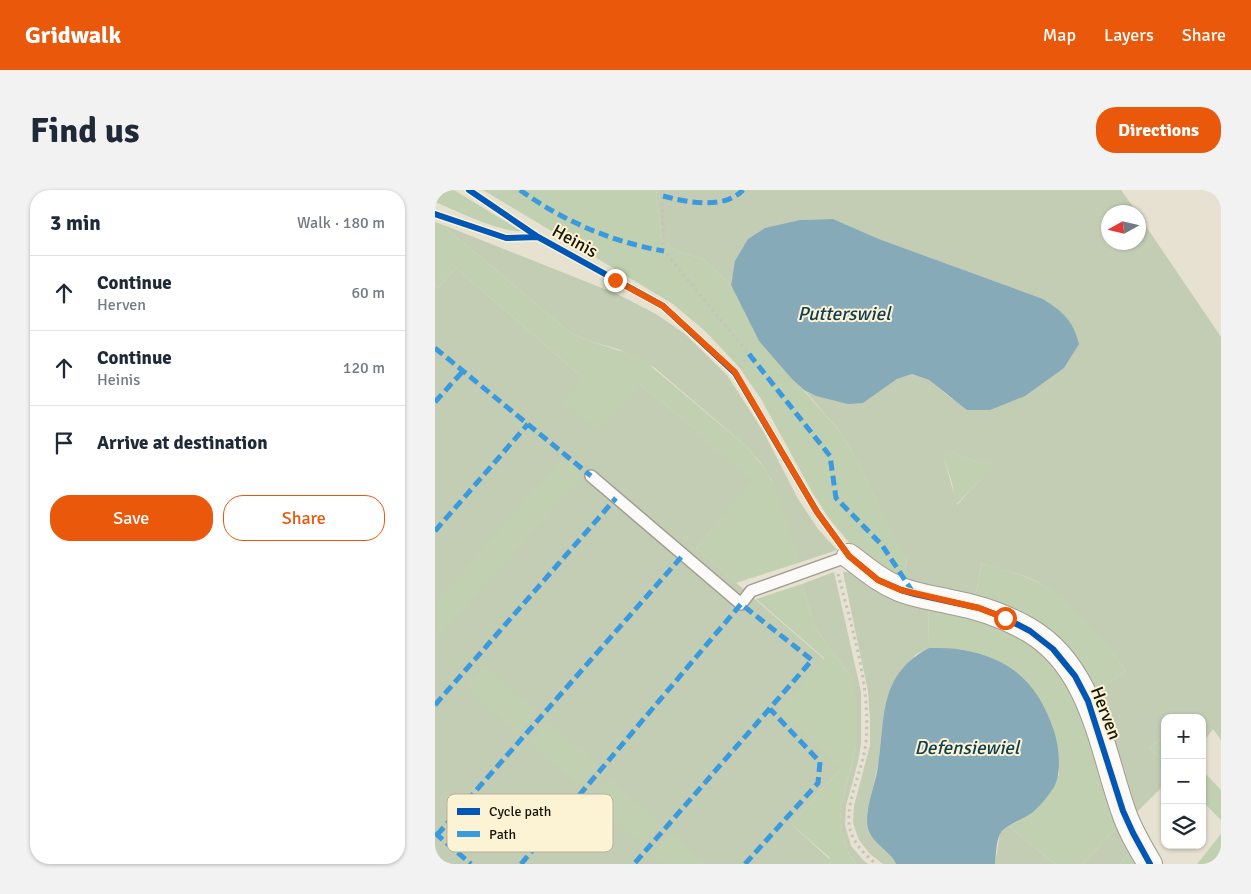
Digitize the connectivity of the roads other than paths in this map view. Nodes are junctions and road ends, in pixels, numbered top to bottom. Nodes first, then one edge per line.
1 (591, 476) dead end
2 (842, 558) joint
3 (1150, 864) edge

1 - 2 lane
2 - 3 street, Herven

